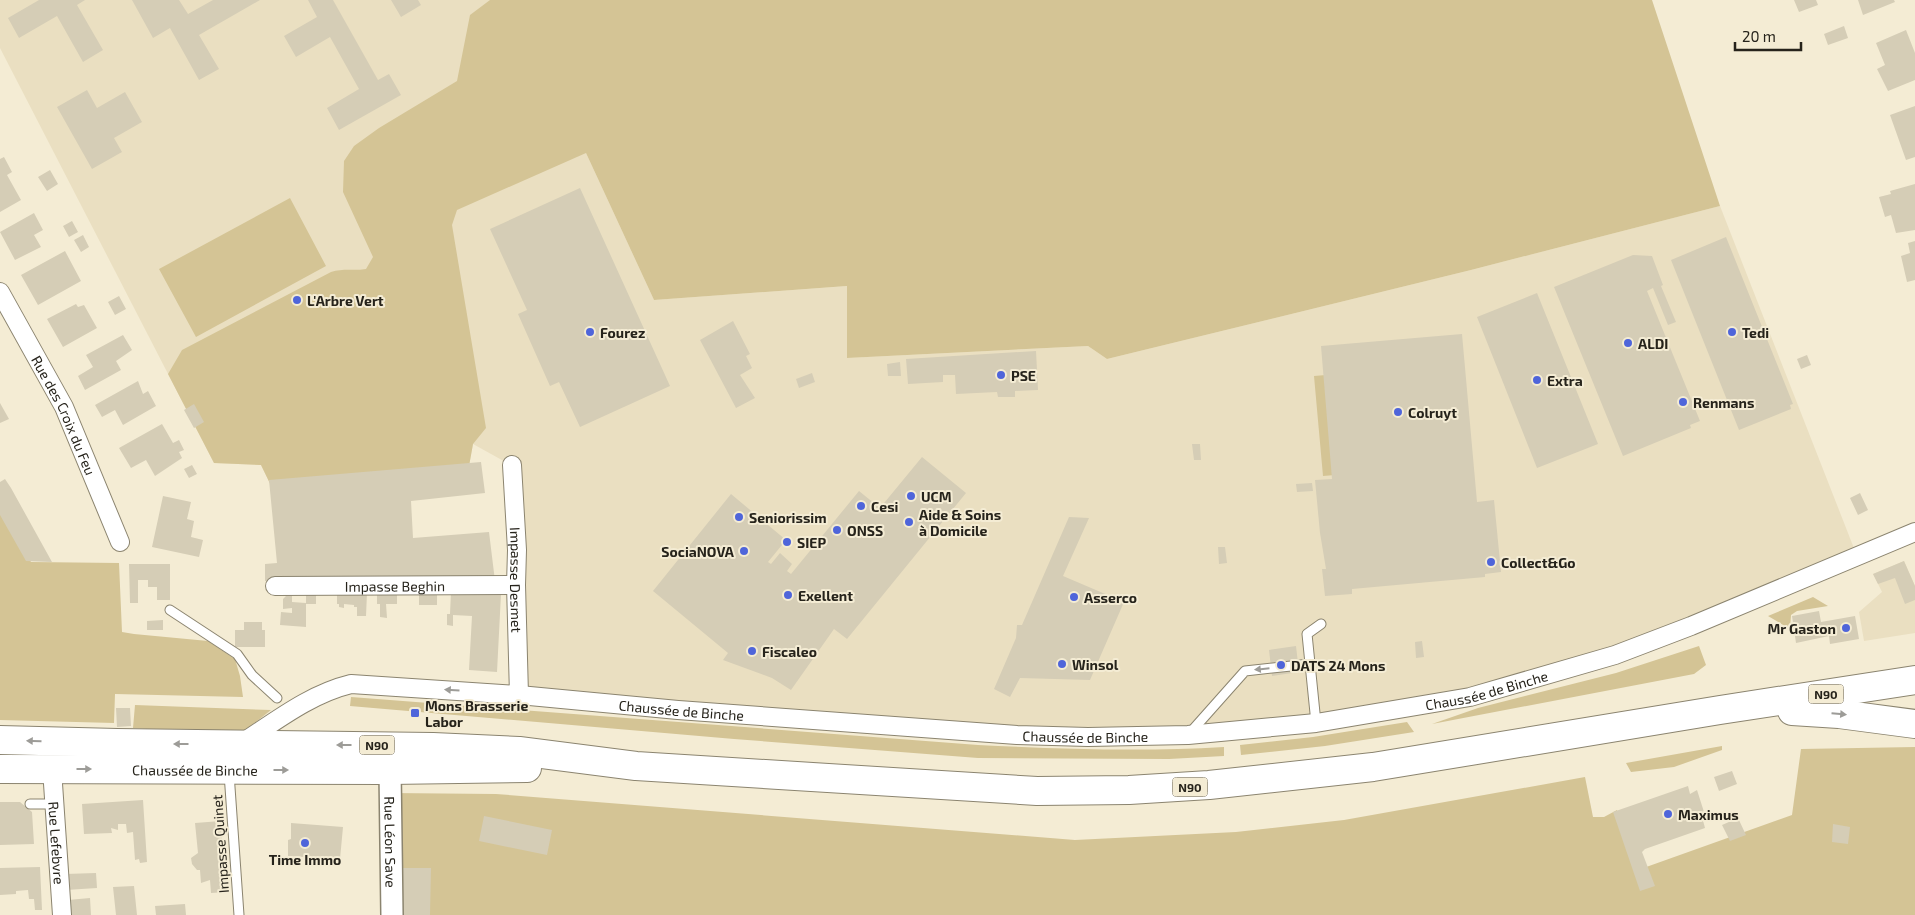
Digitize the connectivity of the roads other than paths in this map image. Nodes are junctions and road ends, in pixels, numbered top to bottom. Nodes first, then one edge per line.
1 (0, 292) edge
2 (512, 465) dead end
3 (1915, 532) edge
4 (120, 542) dead end
5 (516, 585) junction
6 (275, 586) dead end
7 (170, 610) dead end
8 (1321, 624) dead end
9 (1310, 664) junction
10 (1915, 680) edge
11 (519, 695) junction
12 (277, 698) dead end
13 (1738, 707) junction
14 (1316, 723) junction
15 (1915, 724) edge
16 (1188, 735) junction
17 (0, 740) edge
18 (241, 744) junction
19 (519, 751) junction
20 (636, 766) junction
21 (0, 769) edge
22 (52, 769) junction
23 (229, 770) junction
24 (390, 770) junction
25 (30, 804) dead end
26 (54, 804) junction
27 (62, 915) edge
28 (239, 915) edge
29 (392, 915) edge

1 - 4 street, Rue des Croix du Feu
2 - 5 street, Impasse Desmet
3 - 14 street, Chaussée de Binche
5 - 6 street, Impasse Beghin
5 - 11 street, Impasse Desmet
7 - 12 lane
8 - 9 lane
9 - 14 lane
9 -> 16 lane
10 - 13 main road, Chaussée de Binche / N90
11 - 16 street, Chaussée de Binche
11 -> 18 street, Chaussée de Binche
13 -> 15 main road
13 - 20 main road, Chaussée de Binche / N90
14 - 16 street, Chaussée de Binche
18 -> 17 main road, Chaussée de Binche / N90
19 -> 18 main road, Chaussée de Binche / N90
19 - 20 main road, Chaussée de Binche / N90
19 - 24 street, Chaussée de Binche
20 - 24 main road, Chaussée de Binche / N90
21 - 22 main road, Chaussée de Binche / N90
22 -> 23 main road, Chaussée de Binche / N90
22 - 26 street, Rue Lefebvre
23 -> 24 main road, Chaussée de Binche / N90
23 - 28 lane, Impasse Quinet
24 - 29 street, Rue Léon Save
25 - 26 lane
26 - 27 street, Rue Lefebvre

